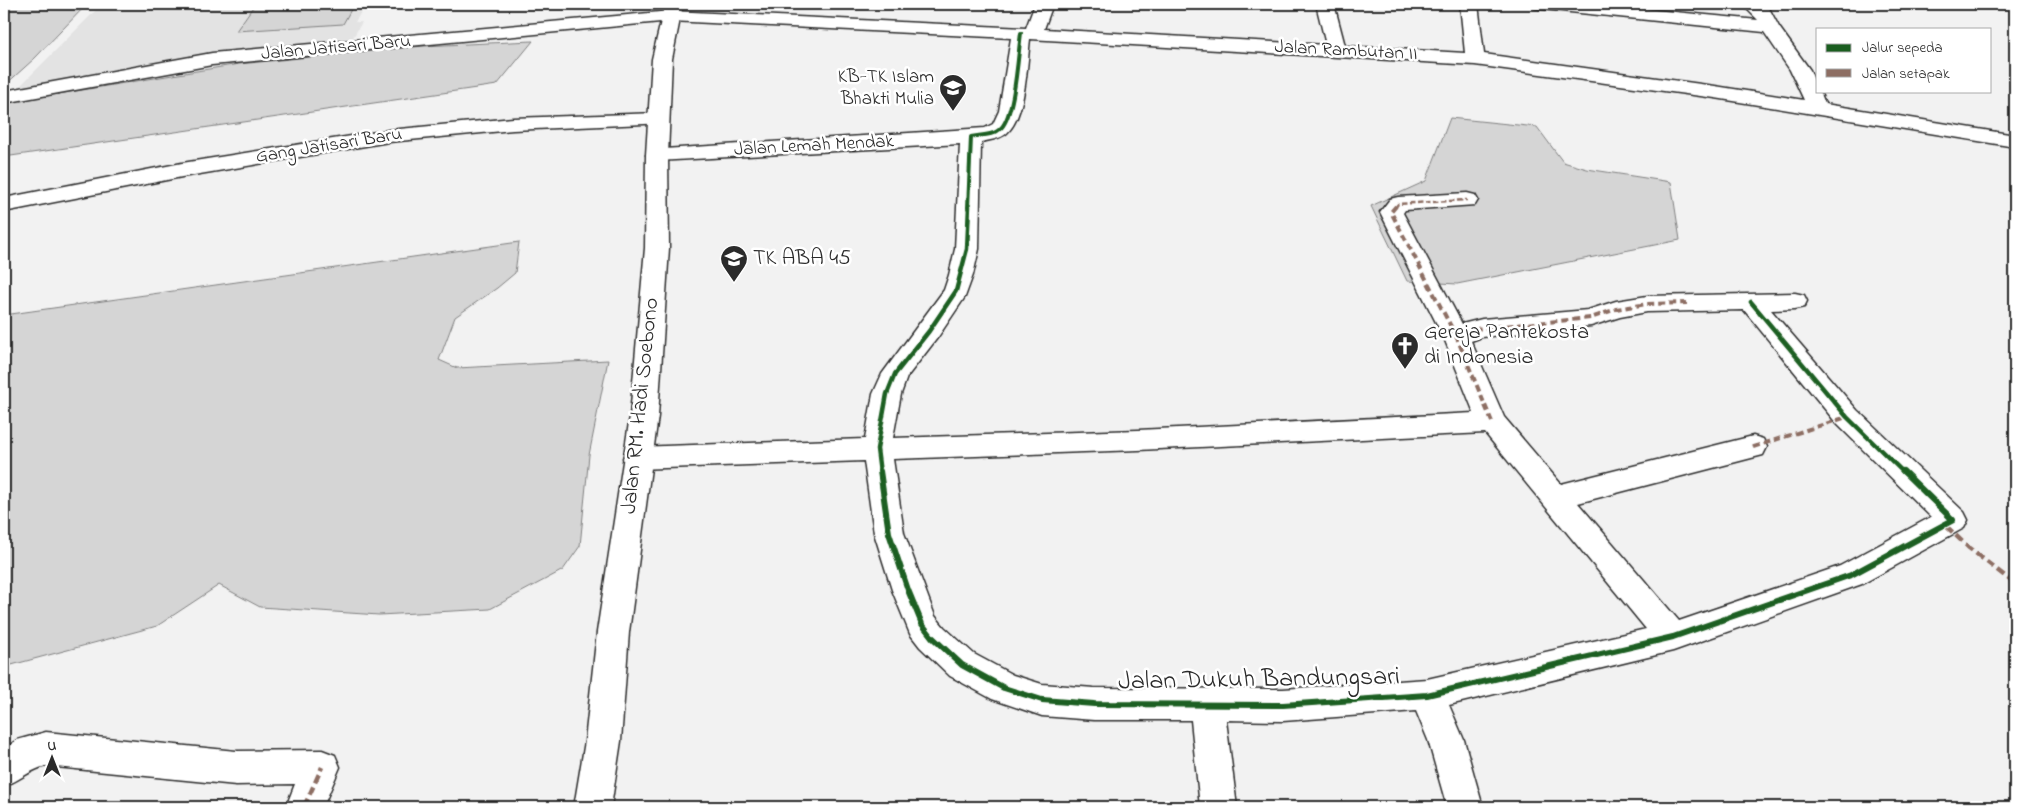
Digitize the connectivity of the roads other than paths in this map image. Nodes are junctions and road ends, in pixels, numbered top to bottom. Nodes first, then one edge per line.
1 (1044, 4) edge
2 (1326, 4) edge
3 (1469, 4) edge
4 (1541, 4) edge
5 (1732, 4) edge
6 (1750, 4) edge
7 (673, 10) edge
8 (1736, 22) junction
9 (1770, 27) junction
10 (1027, 33) junction
11 (1337, 50) junction
12 (1475, 58) junction
13 (4, 97) edge
14 (1818, 110) junction
15 (659, 119) junction
16 (971, 137) junction
17 (2015, 142) edge
18 (657, 156) junction
19 (1467, 200) dead end
20 (4, 205) edge
21 (1795, 301) dead end
22 (1751, 302) junction
23 (1457, 338) junction
24 (1492, 422) junction
25 (1753, 447) dead end
26 (877, 449) junction
27 (637, 458) junction
28 (1555, 497) junction
29 (1673, 637) junction
30 (1427, 695) junction
31 (1207, 704) junction
32 (4, 769) edge
33 (304, 807) edge
34 (592, 807) edge
35 (1218, 807) edge
36 (1465, 807) edge

1 - 10 street, Jalan Lemah Mendak
2 - 11 street
3 - 12 street
4 - 8 street
5 - 8 street
6 - 9 street
7 - 10 street, Jalan Rambutan II
7 - 13 street, Jalan Jatisari Baru
7 - 15 street, Jalan RM. Hadi Soebono
8 - 9 street
9 - 14 street
10 - 11 street, Jalan Rambutan II
10 - 16 street, Jalan Lemah Mendak
11 - 12 street, Jalan Rambutan II
12 - 14 street, Jalan Rambutan II
14 - 17 street, Jalan Rambutan II
15 - 18 street, Jalan RM. Hadi Soebono
15 - 20 street, Gang Jatisari Baru
16 - 18 street, Jalan Lemah Mendak
16 - 26 street
18 - 27 street, Jalan RM. Hadi Soebono
19 - 23 street
21 - 22 street
22 - 23 street
22 - 29 street, Jalan Dukuh Bandungsari
23 - 24 street
24 - 26 street
24 - 28 street
25 - 28 street
26 - 27 street
26 - 31 street, Jalan Dukuh Bandungsari
27 - 34 street, Jalan RM. Hadi Soebono
28 - 29 street
29 - 30 street, Jalan Dukuh Bandungsari
30 - 31 street, Jalan Dukuh Bandungsari
30 - 36 street, Jalan Dukuh Bandungsari
31 - 35 street
32 - 33 street

